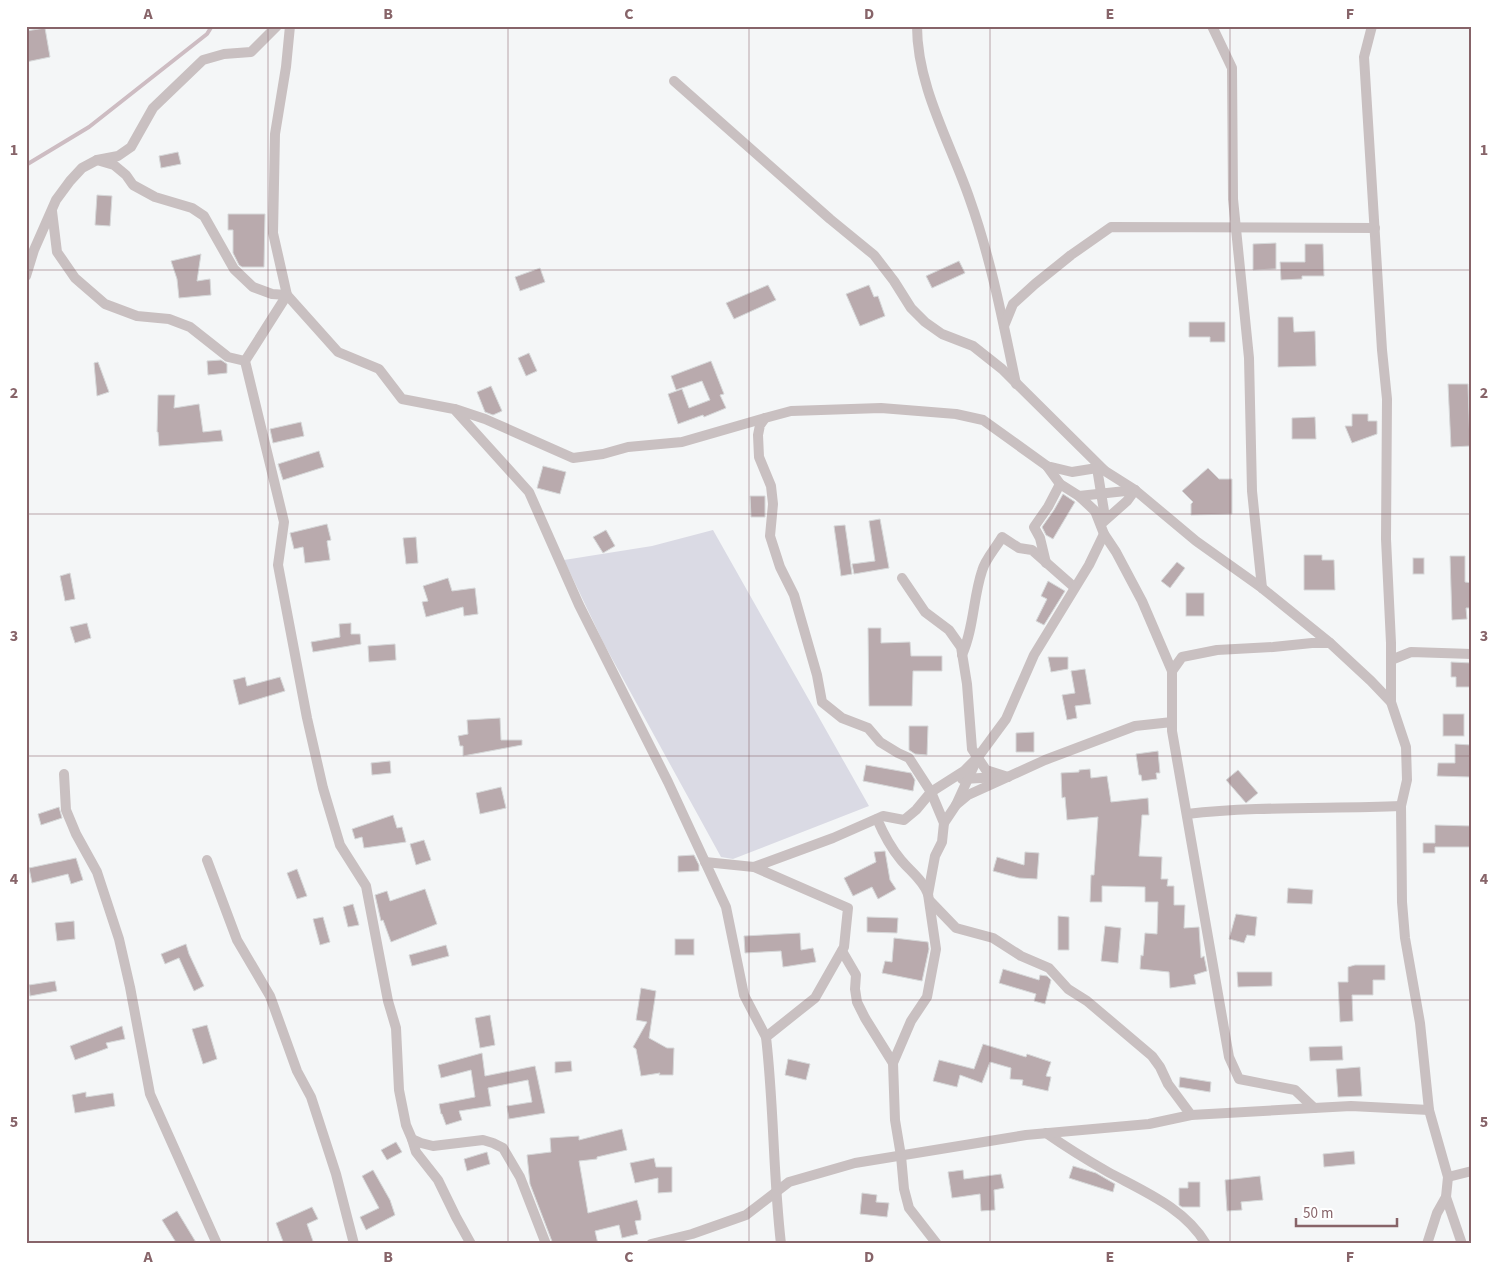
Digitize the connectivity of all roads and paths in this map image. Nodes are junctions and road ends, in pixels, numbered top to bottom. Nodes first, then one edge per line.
1 (277, 26) edge
2 (290, 26) edge
3 (917, 26) edge
4 (1212, 26) edge
5 (1372, 26) edge
6 (674, 81) dead end
7 (97, 160) junction
8 (52, 210) junction
9 (1236, 227) junction
10 (1375, 228) junction
11 (26, 276) edge
12 (287, 296) junction
13 (1004, 326) junction
14 (245, 361) junction
15 (1016, 385) junction
16 (454, 409) junction
17 (765, 418) junction
18 (1047, 466) junction
19 (1101, 469) junction
20 (1060, 484) junction
21 (1135, 490) junction
22 (1101, 494) junction
23 (1079, 496) junction
24 (1102, 529) junction
25 (1046, 563) junction
26 (902, 578) dead end
27 (1074, 587) junction
28 (1262, 588) junction
29 (1391, 636) junction
30 (1330, 643) junction
31 (1411, 652) junction
32 (1472, 654) edge
33 (962, 656) junction
34 (1391, 660) junction
35 (1172, 671) junction
36 (1390, 702) junction
37 (1172, 722) junction
38 (978, 757) junction
39 (64, 774) dead end
40 (1007, 777) junction
41 (968, 779) junction
42 (949, 781) junction
43 (931, 792) junction
44 (956, 805) junction
45 (1401, 806) junction
46 (1187, 814) junction
47 (877, 819) junction
48 (944, 823) junction
49 (206, 860) dead end
50 (705, 862) junction
51 (754, 867) junction
52 (929, 897) junction
53 (842, 951) junction
54 (766, 1037) junction
55 (892, 1063) junction
56 (1314, 1108) junction
57 (1429, 1110) junction
58 (1191, 1115) junction
59 (1046, 1133) junction
60 (412, 1139) junction
61 (901, 1156) junction
62 (1472, 1171) edge
63 (1448, 1177) junction
64 (776, 1191) junction
65 (1446, 1196) junction
66 (217, 1244) edge
67 (354, 1244) edge
68 (471, 1244) edge
69 (546, 1244) edge
70 (651, 1244) edge
71 (782, 1244) edge
72 (936, 1244) edge
73 (1206, 1244) edge
74 (1427, 1244) edge
75 (1462, 1244) edge

1 - 7 street
2 - 12 street
3 - 13 street
4 - 9 street
5 - 10 street
6 - 15 street
7 - 8 street
7 - 12 street
8 - 11 street
8 - 14 street
9 - 10 street
9 - 13 street
9 - 28 street
10 - 29 street
12 - 14 street
12 - 16 street
13 - 15 street
14 - 60 street
15 - 19 street
16 - 17 street
16 - 50 street
17 - 18 street
17 - 43 street
18 - 19 street
18 - 20 street
19 - 21 street
19 - 22 street
20 - 23 street
20 - 25 street
21 - 22 street
21 - 24 street
21 - 28 street
22 - 23 street
22 - 24 street
23 - 24 street
24 - 27 street
24 - 35 street
25 - 27 street
25 - 33 street
26 - 33 street
27 - 38 street
28 - 30 street
29 - 31 street
29 - 34 street
30 - 35 street
30 - 36 street
31 - 32 street
31 - 34 street
33 - 38 street
34 - 36 street
35 - 37 street
36 - 45 street
37 - 40 street
37 - 46 street
38 - 40 street
38 - 41 street
38 - 42 street
39 - 66 street
40 - 41 street
40 - 44 street
41 - 42 street
41 - 44 street
42 - 43 street
43 - 47 street
43 - 48 street
44 - 48 street
45 - 46 street
45 - 57 street
46 - 56 street
47 - 51 street
47 - 52 street
48 - 52 street
49 - 67 street
50 - 51 street
50 - 54 street
51 - 53 street
52 - 55 street
52 - 58 street
53 - 54 street
53 - 55 street
54 - 64 street
55 - 61 street
56 - 57 street
56 - 58 street
57 - 63 street
58 - 59 street
59 - 61 street
59 - 73 street
60 - 68 street
60 - 69 street
61 - 64 street
61 - 72 street
62 - 63 street
63 - 65 street
64 - 70 street
64 - 71 street
65 - 74 street
65 - 75 street

